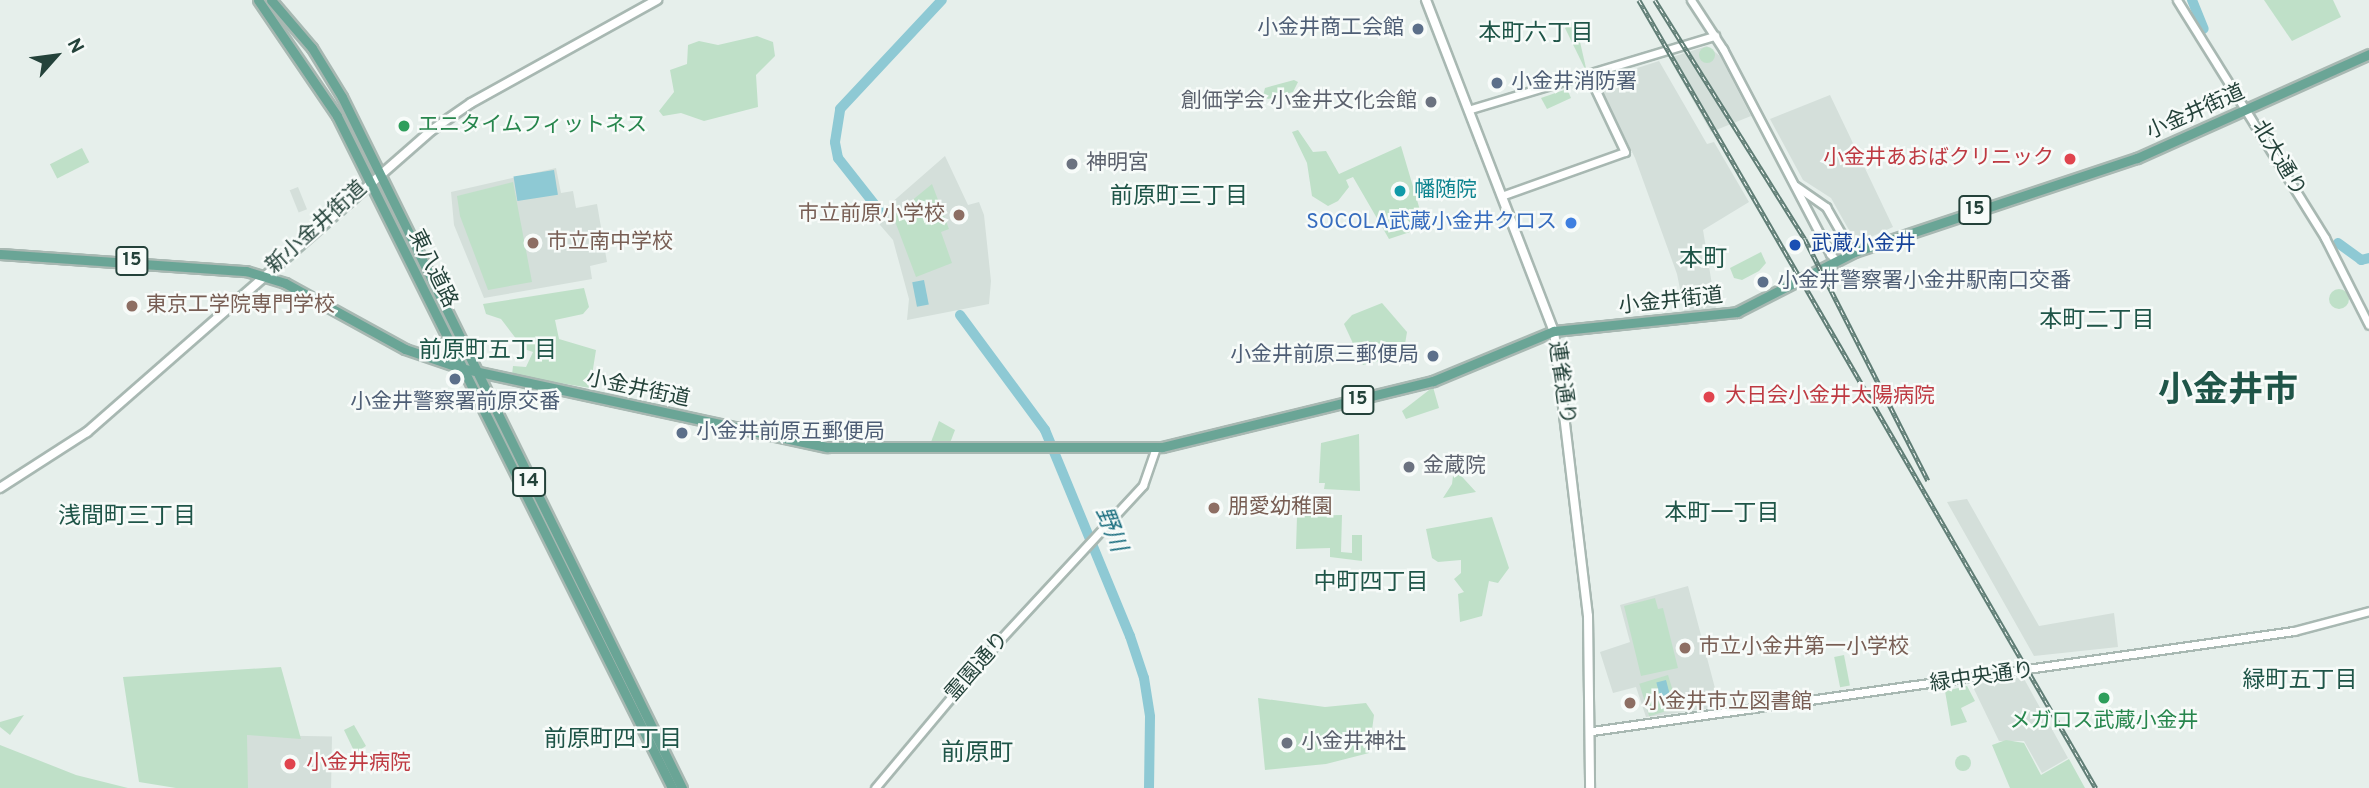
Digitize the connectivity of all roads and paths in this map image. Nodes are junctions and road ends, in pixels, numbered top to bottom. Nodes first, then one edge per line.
1 (258, 0) edge
2 (271, 0) edge
3 (657, 0) edge
4 (1426, 0) edge
5 (1691, 0) edge
6 (2177, 0) edge
7 (1715, 36) junction
8 (2369, 54) edge
9 (1588, 74) junction
10 (2248, 109) junction
11 (1471, 110) junction
12 (380, 173) junction
13 (370, 182) junction
14 (1796, 186) junction
15 (1504, 195) junction
16 (1851, 248) junction
17 (0, 254) edge
18 (1837, 261) junction
19 (263, 276) junction
20 (2369, 325) edge
21 (1554, 331) junction
22 (446, 338) junction
23 (430, 358) junction
24 (461, 369) junction
25 (476, 372) junction
26 (1156, 448) junction
27 (0, 488) edge
28 (2369, 611) edge
29 (1592, 732) junction
30 (672, 788) edge
31 (682, 788) edge
32 (875, 788) edge
33 (1590, 788) edge

1 - 13 main road, 東八道路 / 14
2 - 12 main road, 東八道路 / 14
3 - 12 main road, 新小金井街道
4 - 11 main road, 連雀通り
5 - 7 street
6 - 10 street, 北大通り
7 - 9 street
7 - 14 street
8 - 10 main road, 小金井街道 / 15
9 - 11 street
9 - 15 street
10 - 16 main road, 小金井街道 / 15
10 - 20 street, 北大通り
11 - 15 main road, 連雀通り
12 - 13 main road, 新小金井街道
12 - 25 main road, 東八道路 / 14
13 - 19 main road, 新小金井街道
13 - 22 main road, 東八道路 / 14
14 - 16 street
14 - 18 street
15 - 21 main road, 連雀通り
16 - 18 main road, 小金井街道 / 15
17 - 19 main road, 小金井街道 / 15
18 - 21 main road, 小金井街道 / 15
19 - 23 main road, 小金井街道 / 15
19 - 27 main road, 新小金井街道
21 - 26 main road, 小金井街道 / 15
21 - 29 main road, 連雀通り
22 - 23 main road
22 - 24 main road, 東八道路 / 14
23 - 24 main road, 小金井街道 / 15
24 - 25 main road, 小金井街道 / 15
24 - 30 main road, 東八道路 / 14
25 - 26 main road, 小金井街道 / 15
25 - 31 main road, 東八道路 / 14
26 - 32 street, 霊園通り
28 - 29 street, 緑中央通り
29 - 33 main road, 連雀通り

